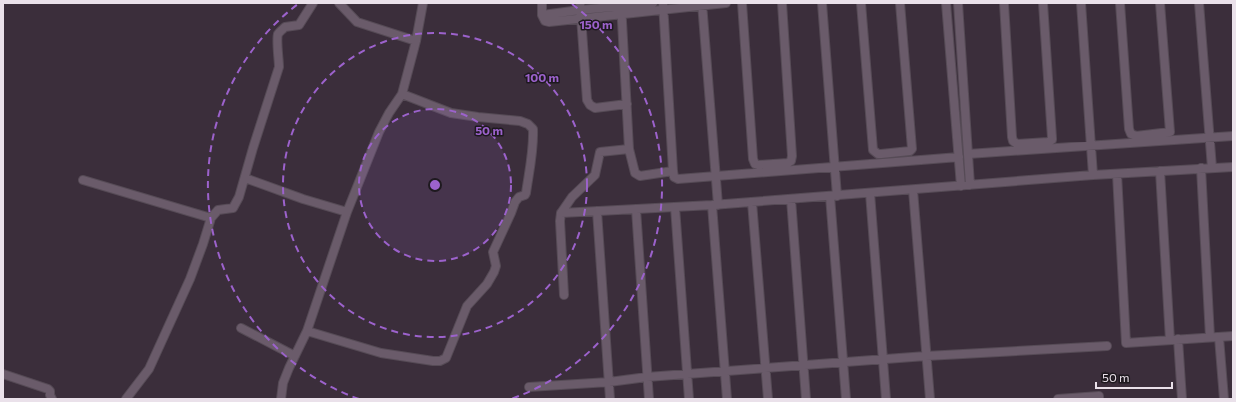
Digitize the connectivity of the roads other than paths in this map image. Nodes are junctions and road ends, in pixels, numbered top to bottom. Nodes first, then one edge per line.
1 (313, 3) edge
2 (339, 3) edge
3 (423, 3) edge
4 (542, 3) edge
5 (653, 3) edge
6 (726, 3) edge
7 (742, 3) edge
8 (782, 3) edge
9 (822, 3) edge
10 (860, 3) edge
11 (900, 3) edge
12 (946, 3) edge
13 (958, 3) edge
14 (1004, 3) edge
15 (1043, 3) edge
16 (1081, 3) edge
17 (1120, 3) edge
18 (1160, 3) edge
19 (1199, 3) edge
20 (702, 4) edge
21 (663, 6) edge
22 (621, 8) edge
23 (580, 10) edge
24 (416, 41) junction
25 (402, 94) junction
26 (627, 104) junction
27 (1170, 136) junction
28 (1233, 136) edge
29 (1210, 137) junction
30 (1091, 146) junction
31 (629, 149) junction
32 (968, 154) junction
33 (959, 157) junction
34 (835, 167) junction
35 (1233, 167) edge
36 (1201, 168) junction
37 (1212, 168) junction
38 (673, 171) junction
39 (1160, 171) junction
40 (1117, 174) junction
41 (716, 175) junction
42 (1093, 175) junction
43 (245, 178) junction
44 (83, 180) dead end
45 (970, 185) junction
46 (961, 186) junction
47 (913, 190) junction
48 (870, 193) junction
49 (834, 196) junction
50 (791, 199) junction
51 (752, 202) junction
52 (715, 205) junction
53 (675, 207) junction
54 (636, 209) junction
55 (597, 211) junction
56 (347, 212) junction
57 (561, 213) junction
58 (211, 218) junction
59 (564, 295) dead end
60 (241, 328) dead end
61 (307, 331) junction
62 (1233, 336) edge
63 (1210, 337) junction
64 (1219, 337) junction
65 (1174, 340) junction
66 (1107, 346) dead end
67 (295, 356) junction
68 (926, 356) junction
69 (883, 360) junction
70 (843, 362) junction
71 (803, 365) junction
72 (766, 368) junction
73 (725, 371) junction
74 (3, 374) edge
75 (687, 374) junction
76 (647, 377) junction
77 (609, 382) junction
78 (529, 388) dead end
79 (52, 399) edge
80 (126, 399) edge
81 (280, 399) edge
82 (610, 399) edge
83 (649, 399) edge
84 (689, 399) edge
85 (727, 399) edge
86 (768, 399) edge
87 (806, 399) edge
88 (846, 399) edge
89 (886, 399) edge
90 (930, 399) edge
91 (1058, 399) edge
92 (1099, 399) edge
93 (1182, 399) edge
94 (1224, 399) edge

1 - 43 street
2 - 24 street
3 - 24 street
4 - 23 street
5 - 22 street
6 - 20 street
7 - 8 street
9 - 34 street
10 - 11 street
12 - 33 street
13 - 32 street
14 - 15 street
16 - 30 street
17 - 27 street
18 - 27 street
19 - 29 street
20 - 21 street
20 - 41 street
21 - 22 street
21 - 38 street
22 - 23 street
22 - 26 street
23 - 26 street
24 - 25 street
25 - 56 street
25 - 61 street
26 - 31 street
27 - 29 street
27 - 30 street
28 - 29 street
29 - 37 street
30 - 32 street
30 - 42 street
31 - 38 street
31 - 57 street
32 - 45 street
33 - 34 street
33 - 46 street
34 - 41 street
34 - 49 street
35 - 37 street
36 - 37 street
36 - 39 street
36 - 63 street
38 - 41 street
39 - 40 street
39 - 65 street
40 - 42 street
40 - 65 street
41 - 52 street
42 - 45 street
43 - 56 street
43 - 58 street
44 - 58 street
45 - 46 street
46 - 47 street
47 - 48 street
47 - 68 street
48 - 49 street
48 - 69 street
49 - 50 street
49 - 70 street
50 - 51 street
50 - 71 street
51 - 52 street
51 - 72 street
52 - 53 street
52 - 73 street
53 - 54 street
53 - 75 street
54 - 55 street
54 - 76 street
55 - 57 street
55 - 77 street
56 - 61 street
57 - 59 street
58 - 80 street
60 - 67 street
61 - 67 street
62 - 64 street
63 - 64 street
63 - 65 street
64 - 94 street
65 - 93 street
66 - 68 street
67 - 81 street
68 - 69 street
68 - 90 street
69 - 70 street
69 - 89 street
70 - 71 street
70 - 88 street
71 - 72 street
71 - 87 street
72 - 73 street
72 - 86 street
73 - 75 street
73 - 85 street
74 - 79 street
75 - 76 street
75 - 84 street
76 - 77 street
76 - 83 street
77 - 78 street
77 - 82 street
91 - 92 street

